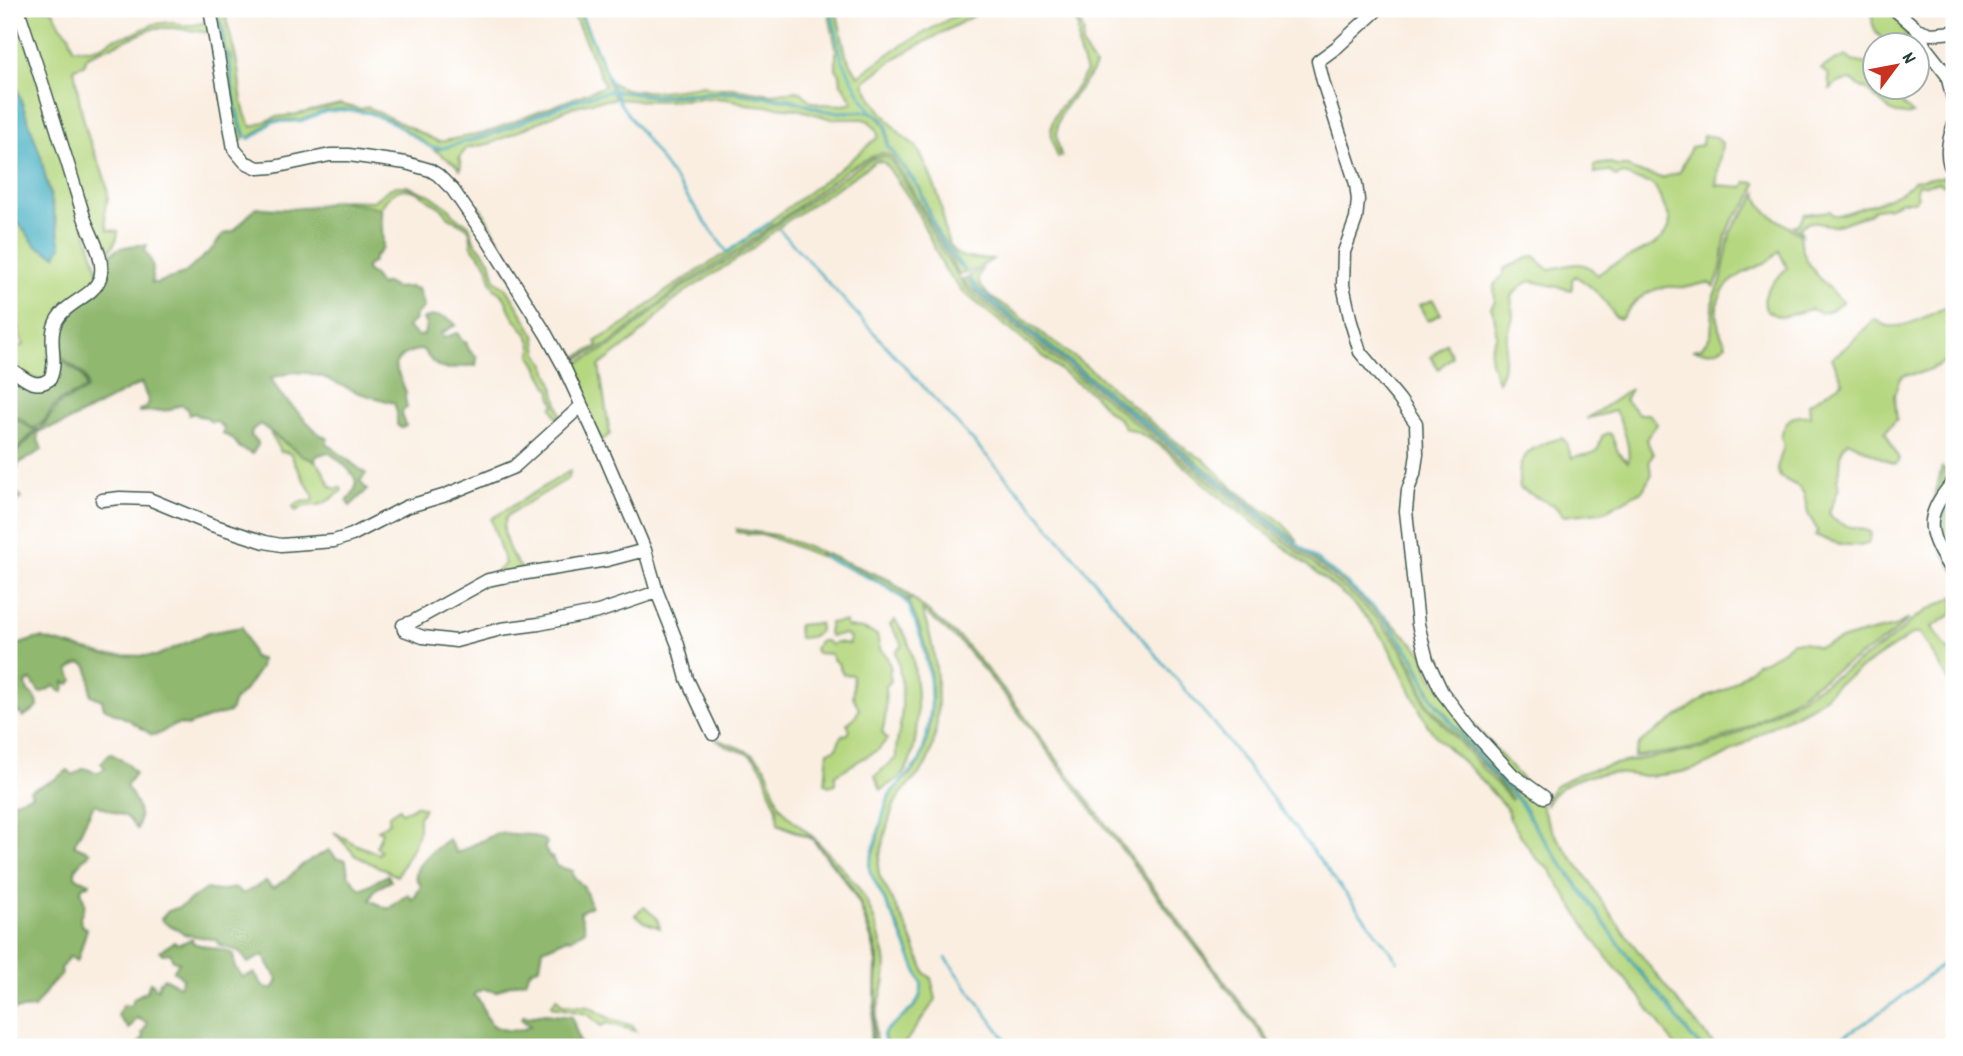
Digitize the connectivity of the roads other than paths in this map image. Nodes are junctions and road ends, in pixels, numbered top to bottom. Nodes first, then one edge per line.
1 (18, 9) edge
2 (210, 9) edge
3 (1378, 9) edge
4 (1894, 9) edge
5 (1917, 29) junction
6 (1954, 32) edge
7 (1954, 104) edge
8 (1954, 124) edge
9 (1954, 174) edge
10 (9, 368) edge
11 (581, 406) junction
12 (1954, 481) edge
13 (102, 500) dead end
14 (645, 550) junction
15 (1954, 575) edge
16 (657, 592) junction
17 (713, 734) dead end
18 (1544, 797) dead end

1 - 10 street
2 - 11 street
3 - 18 street
4 - 5 street
5 - 6 street
5 - 7 street
8 - 9 street
11 - 13 street
11 - 14 street
12 - 15 street
14 - 16 street
14 - 16 street
16 - 17 street

